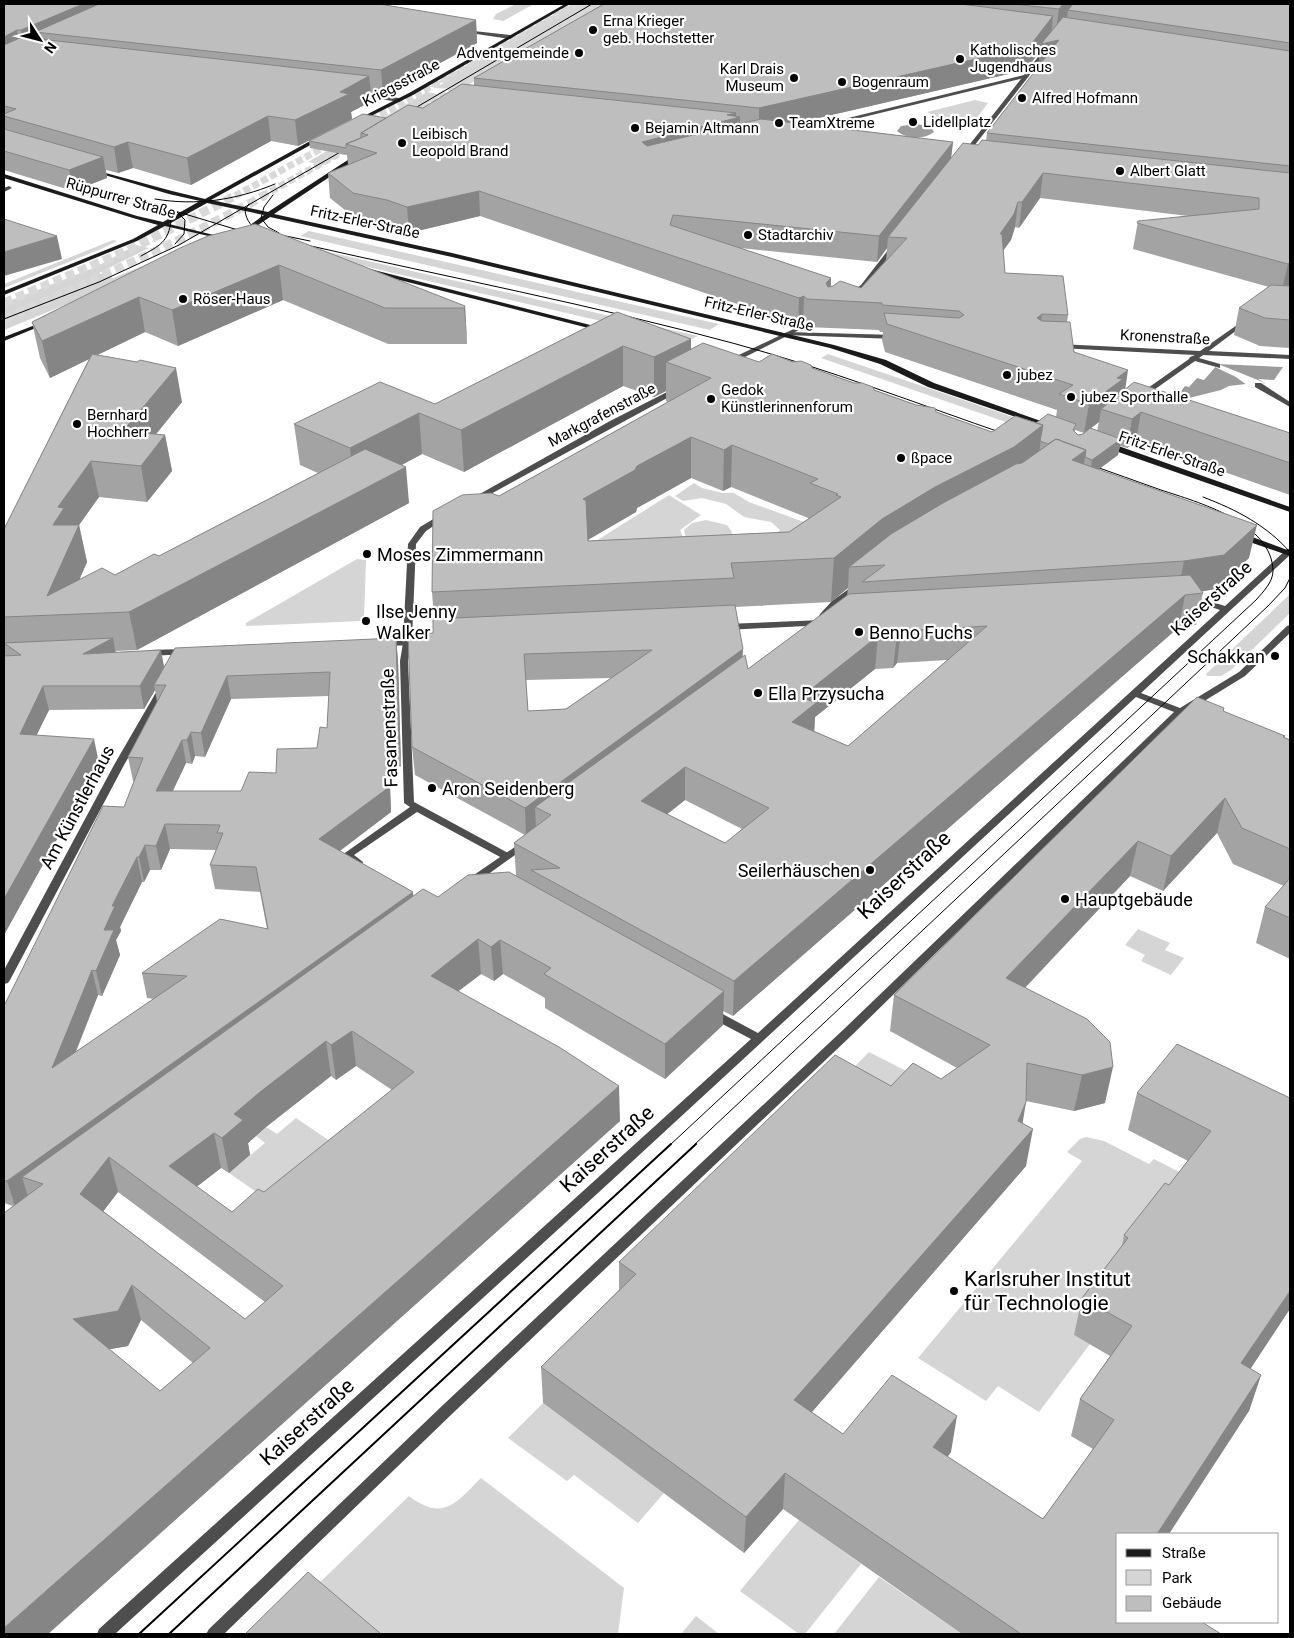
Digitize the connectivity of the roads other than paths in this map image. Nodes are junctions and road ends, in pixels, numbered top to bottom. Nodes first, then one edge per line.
1 (568, 4) edge
2 (455, 29) edge
3 (510, 38) junction
4 (1051, 43) edge
5 (1026, 76) junction
6 (349, 94) edge
7 (399, 100) junction
8 (347, 125) edge
9 (796, 131) edge
10 (331, 132) edge
11 (363, 153) edge
12 (971, 160) edge
13 (89, 169) edge
14 (4, 176) edge
15 (205, 201) junction
16 (266, 216) junction
17 (164, 224) junction
18 (899, 239) edge
19 (233, 240) junction
20 (222, 247) edge
21 (365, 270) edge
22 (4, 293) edge
23 (843, 301) edge
24 (1252, 316) edge
25 (53, 320) edge
26 (802, 326) edge
27 (610, 332) edge
28 (787, 334) junction
29 (902, 338) edge
30 (4, 339) edge
31 (1048, 346) edge
32 (1200, 352) junction
33 (1290, 357) edge
34 (1192, 358) junction
35 (726, 361) joint
36 (740, 363) edge
37 (1217, 366) dead end
38 (1258, 385) dead end
39 (685, 386) edge
40 (1135, 402) edge
41 (1290, 405) edge
42 (1063, 430) edge
43 (1101, 443) edge
44 (1290, 510) edge
45 (1229, 532) edge
46 (1289, 553) edge
47 (868, 578) edge
48 (1181, 602) edge
49 (1226, 609) junction
50 (823, 623) junction
51 (715, 628) edge
52 (1290, 628) edge
53 (804, 634) edge
54 (427, 642) edge
55 (407, 643) junction
56 (378, 644) edge
57 (137, 654) edge
58 (186, 654) edge
59 (166, 684) edge
60 (1134, 693) junction
61 (1181, 711) junction
62 (1192, 716) edge
63 (417, 807) junction
64 (538, 834) edge
65 (506, 856) junction
66 (364, 865) edge
67 (460, 890) edge
68 (4, 980) edge
69 (705, 1009) edge
70 (759, 1038) junction
71 (104, 1634) edge
72 (214, 1634) edge

1 - 3 main road, Kriegsstraße
2 - 3 street
3 - 7 main road, Kriegsstraße
4 - 5 street
5 - 9 street
5 - 12 street
6 - 7 street
7 - 8 main road, Kriegsstraße
10 - 15 main road
11 - 16 main road
13 - 15 main road, Rüppurrer Straße
14 - 17 main road, Rüppurrer Straße
15 - 16 main road, Fritz-Erler-Straße
15 - 17 main road
16 - 19 main road
16 - 28 main road, Fritz-Erler-Straße
17 - 19 main road, Rüppurrer Straße
17 - 22 main road
18 - 23 street
19 - 20 main road
21 - 27 main road
24 - 32 street
25 - 30 main road
26 - 28 street
28 - 29 street
28 - 35 street
28 - 42 main road, Fritz-Erler-Straße
31 - 32 street, Kronenstraße
32 - 33 street, Kronenstraße
32 - 34 street
34 - 37 street
34 - 40 street
35 - 36 main road
38 - 41 street
39 - 55 street, Markgrafenstraße
43 - 44 main road, Fritz-Erler-Straße
45 - 46 main road
46 - 49 street, Kaiserstraße
47 - 50 street
48 - 49 street
49 - 60 street, Kaiserstraße
50 - 51 street
50 - 53 street
52 - 61 street
54 - 55 street
55 - 56 street
55 - 63 street, Fasanenstraße
57 - 58 street
59 - 68 street, Am Künstlerhaus
60 - 61 street
60 - 70 street, Kaiserstraße
61 - 62 street
61 - 72 street
63 - 65 street
63 - 66 street
64 - 65 street
65 - 67 street
69 - 70 street
70 - 71 street, Kaiserstraße

